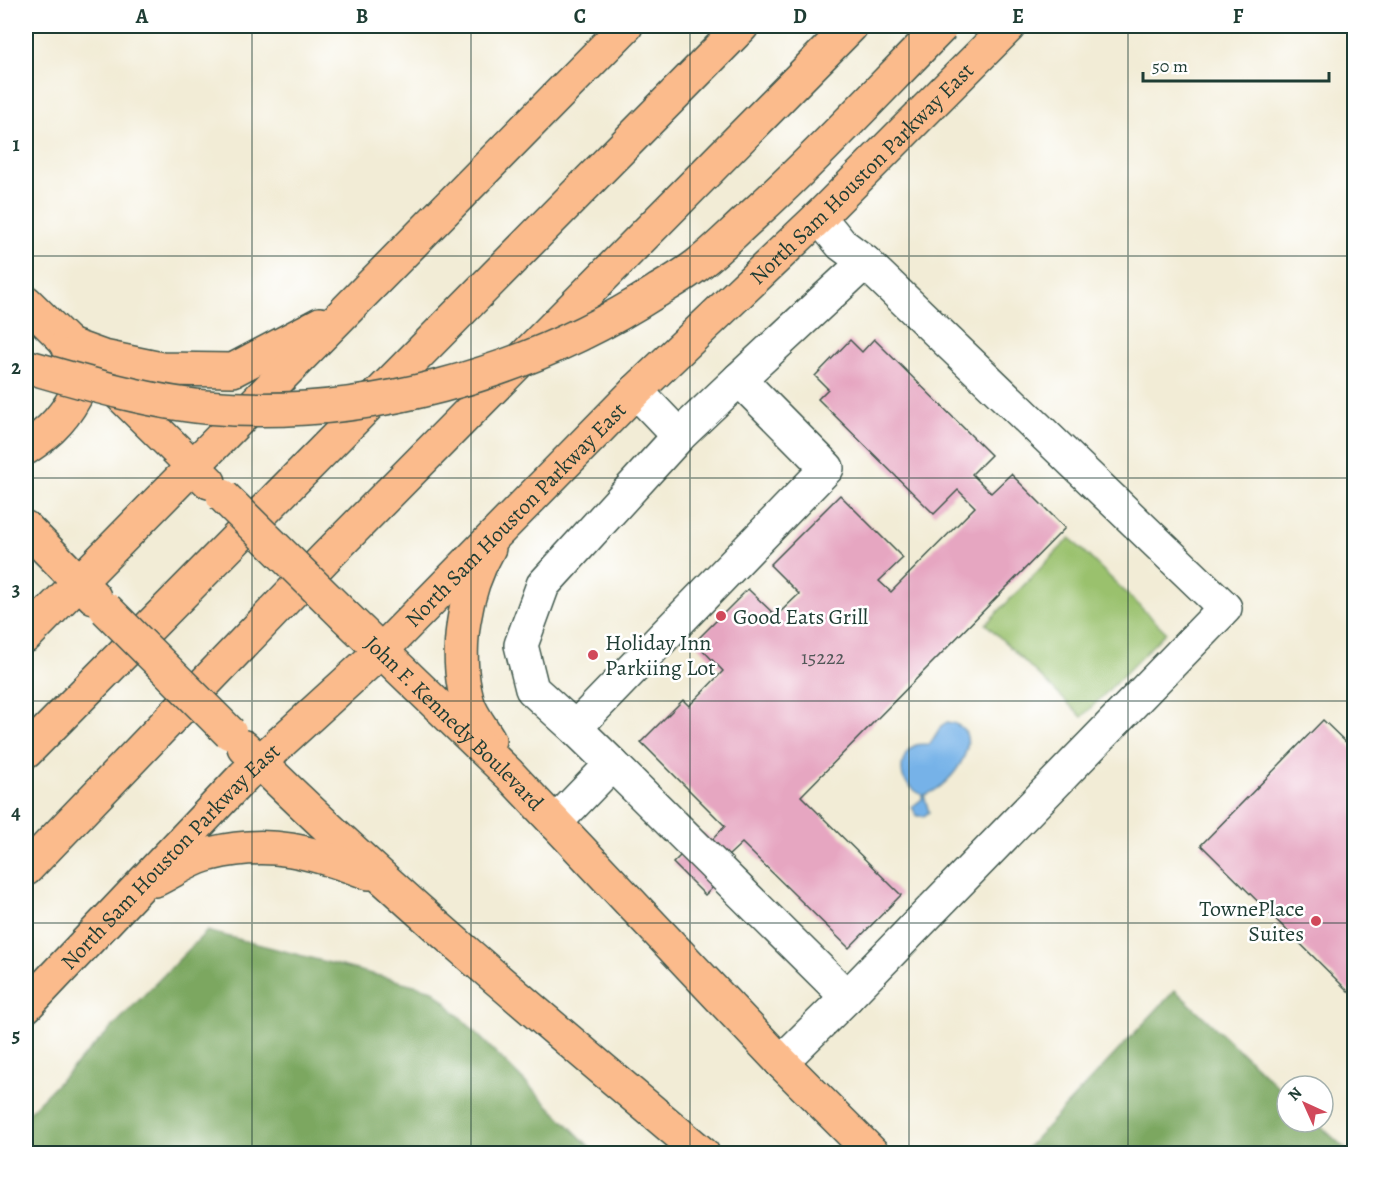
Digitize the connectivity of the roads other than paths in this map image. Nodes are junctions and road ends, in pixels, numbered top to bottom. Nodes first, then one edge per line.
1 (626, 26) edge
2 (741, 26) edge
3 (851, 26) edge
4 (942, 26) edge
5 (1009, 26) edge
6 (819, 217) junction
7 (865, 262) junction
8 (26, 302) edge
9 (350, 307) junction
10 (67, 344) junction
11 (26, 366) edge
12 (739, 379) junction
13 (636, 391) junction
14 (680, 436) junction
15 (26, 448) edge
16 (194, 467) junction
17 (502, 526) junction
18 (26, 528) edge
19 (79, 582) junction
20 (26, 636) edge
21 (381, 651) junction
22 (575, 728) junction
23 (26, 752) edge
24 (259, 762) junction
25 (612, 764) junction
26 (509, 774) junction
27 (555, 823) junction
28 (26, 869) edge
29 (380, 877) junction
30 (134, 890) junction
31 (847, 997) junction
32 (26, 1006) edge
33 (781, 1062) junction
34 (703, 1154) edge
35 (873, 1154) edge

1 - 9 main road
2 - 23 main road
3 - 28 main road
4 - 11 main road, bridge
5 - 6 main road, North Sam Houston Parkway East
6 - 7 lane
6 - 13 main road, North Sam Houston Parkway East
7 - 12 lane
7 - 31 lane
8 - 10 main road, John F. Kennedy Boulevard
9 - 10 main road
9 - 16 main road
10 - 15 main road
10 - 16 main road, John F. Kennedy Boulevard
12 - 14 lane
12 - 22 lane
13 - 14 lane
13 - 17 main road, North Sam Houston Parkway East
14 - 22 lane
16 - 19 main road
16 - 21 main road, John F. Kennedy Boulevard, bridge
17 - 21 main road, North Sam Houston Parkway East
17 - 26 main road
18 - 19 main road
19 - 20 main road
19 - 24 main road, bridge
21 - 24 main road, North Sam Houston Parkway East
21 - 26 main road, John F. Kennedy Boulevard
22 - 25 lane
24 - 29 main road
24 - 30 main road, North Sam Houston Parkway East
25 - 27 lane
25 - 31 lane
26 - 27 main road, John F. Kennedy Boulevard
27 - 33 main road, John F. Kennedy Boulevard
29 - 30 main road
29 - 34 main road
30 - 32 main road, North Sam Houston Parkway East
31 - 33 lane
33 - 35 main road, John F. Kennedy Boulevard

